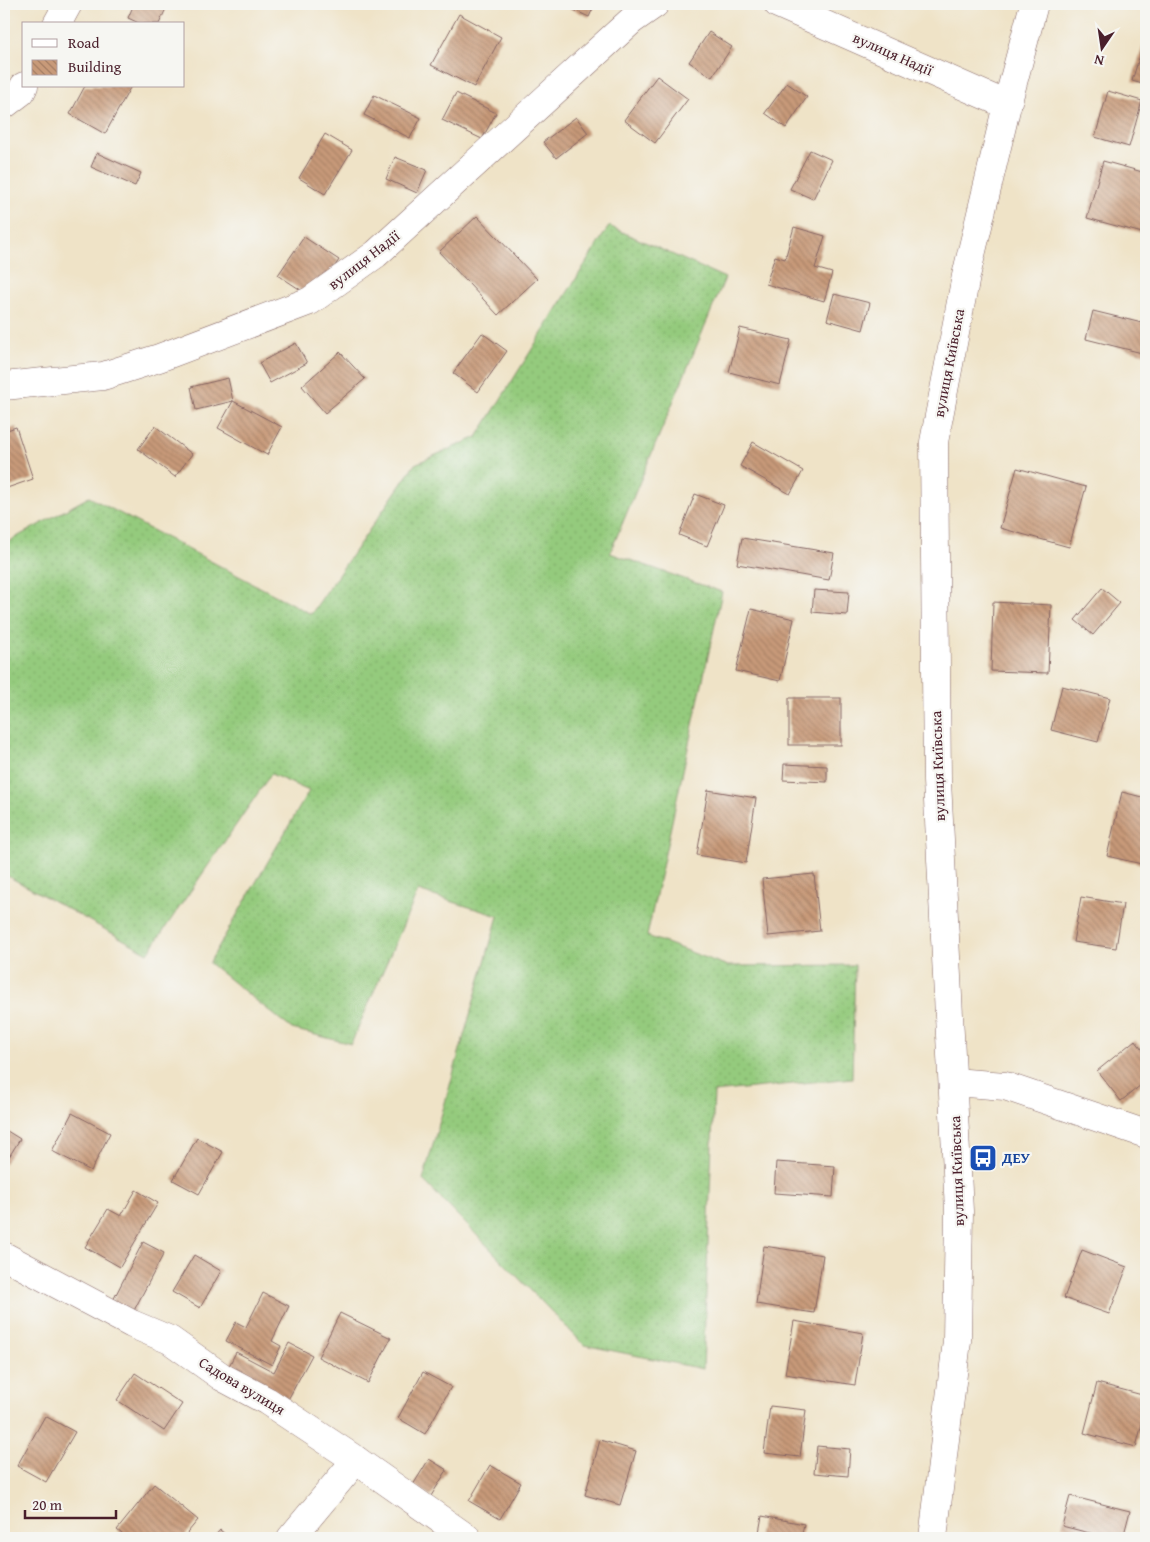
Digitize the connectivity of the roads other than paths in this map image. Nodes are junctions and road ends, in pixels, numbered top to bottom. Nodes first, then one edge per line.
1 (68, 4) edge
2 (655, 4) edge
3 (778, 4) edge
4 (1034, 4) edge
5 (58, 22) edge
6 (23, 88) edge
7 (4, 105) edge
8 (1007, 105) junction
9 (4, 386) edge
10 (953, 1082) junction
11 (1146, 1134) edge
12 (4, 1256) edge
13 (356, 1460) junction
14 (291, 1538) edge
15 (467, 1538) edge
16 (933, 1538) edge

1 - 5 street
2 - 9 street, вулиця Надії
3 - 8 street, вулиця Надії
4 - 8 street, вулиця Київська
6 - 7 street
8 - 10 street, вулиця Київська
10 - 11 street
10 - 16 street, вулиця Київська
12 - 13 street, Садова вулиця
13 - 14 street
13 - 15 street, Садова вулиця

